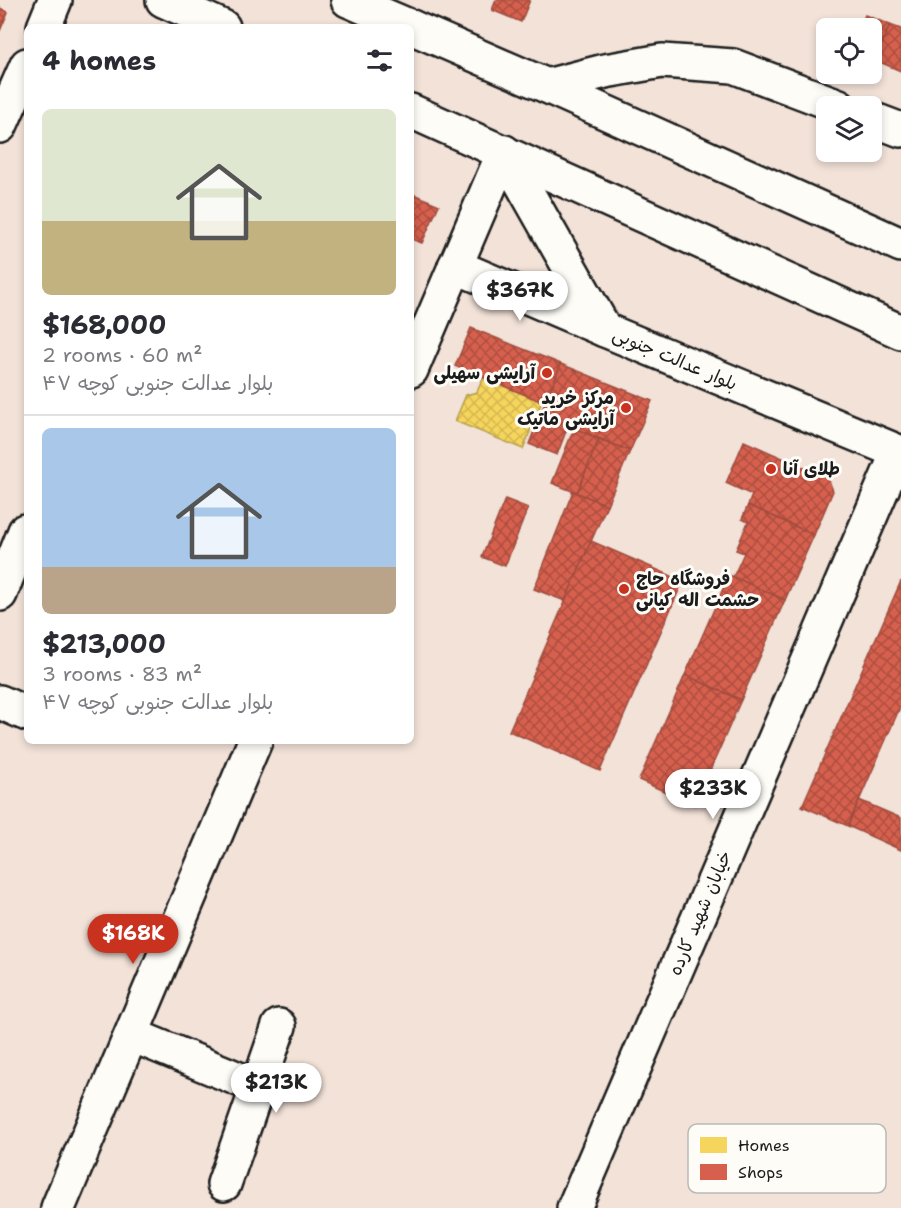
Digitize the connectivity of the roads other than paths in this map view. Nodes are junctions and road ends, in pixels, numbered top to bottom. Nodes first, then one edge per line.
1 (55, 0) edge
2 (163, 0) edge
3 (348, 0) edge
4 (45, 24) edge
5 (216, 24) edge
6 (404, 24) edge
7 (414, 28) edge
8 (24, 72) edge
9 (547, 86) junction
10 (816, 97) edge
11 (414, 112) edge
12 (882, 123) edge
13 (0, 126) edge
14 (901, 130) edge
15 (504, 152) junction
16 (901, 245) edge
17 (455, 266) junction
18 (605, 330) junction
19 (901, 332) edge
20 (414, 363) edge
21 (900, 453) edge
22 (24, 534) edge
23 (0, 594) edge
24 (0, 702) edge
25 (24, 713) edge
26 (254, 744) edge
27 (279, 1026) dead end
28 (132, 1035) junction
29 (258, 1087) junction
30 (224, 1184) dead end
31 (58, 1208) edge
32 (574, 1208) edge

1 - 4 street
2 - 5 street
3 - 6 street
7 - 9 street
8 - 13 street
9 - 10 street
9 - 16 street
11 - 15 street
12 - 14 street
15 - 17 street
15 - 18 street, بلوار عدالت جنوبی
15 - 19 street
17 - 18 street
17 - 20 street
18 - 21 street, بلوار عدالت جنوبی
21 - 32 street, خیابان شهید کارده
22 - 23 street
24 - 25 street
26 - 28 street
27 - 29 street
28 - 29 street
28 - 31 street
29 - 30 street

